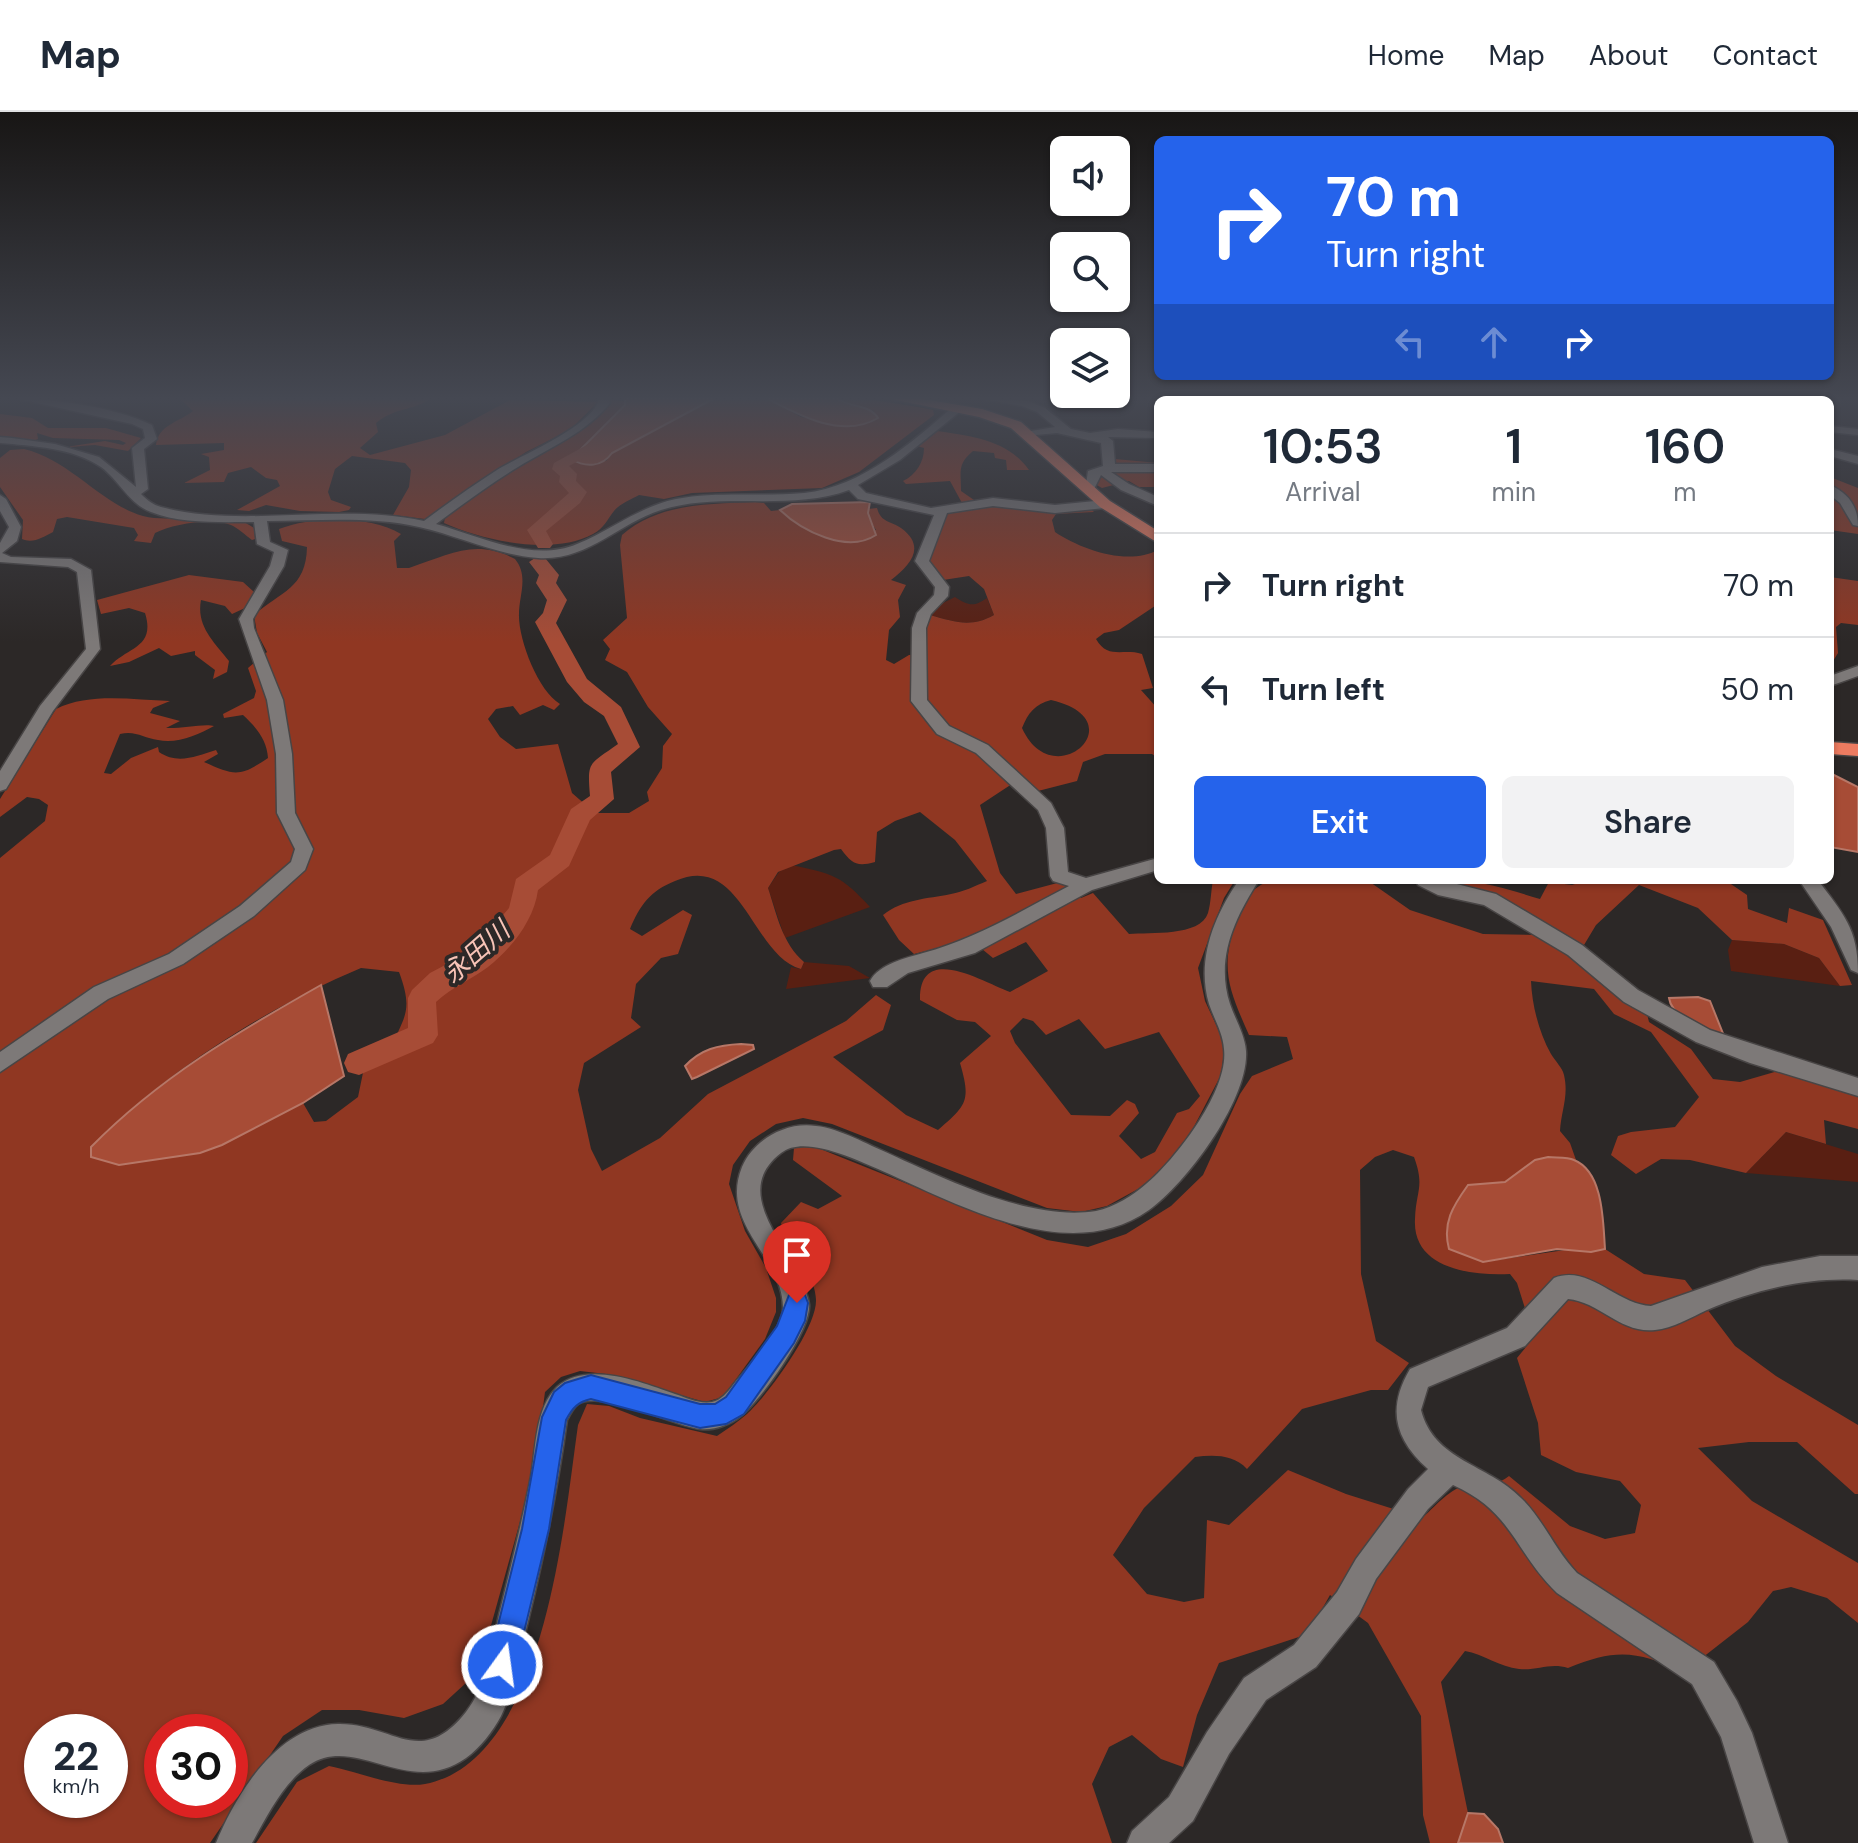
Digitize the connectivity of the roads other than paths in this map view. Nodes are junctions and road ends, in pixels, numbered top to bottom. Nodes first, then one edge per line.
1 (118, 480) edge
2 (141, 480) edge
3 (492, 480) edge
4 (858, 480) edge
5 (1080, 480) edge
6 (1091, 480) edge
7 (1117, 480) edge
8 (851, 485) junction
9 (1089, 488) junction
10 (1834, 492) edge
11 (134, 493) junction
12 (0, 499) edge
13 (1154, 500) edge
14 (1105, 504) junction
15 (942, 511) junction
16 (260, 518) junction
17 (1858, 522) edge
18 (426, 525) junction
19 (1154, 535) edge
20 (0, 550) edge
21 (0, 557) edge
22 (1858, 671) edge
23 (1834, 680) edge
24 (1834, 748) edge
25 (1858, 750) edge
26 (0, 785) edge
27 (1154, 865) edge
28 (1248, 884) edge
29 (1433, 884) edge
30 (1811, 884) edge
31 (1086, 885) junction
32 (1858, 965) edge
33 (880, 981) dead end
34 (0, 1063) edge
35 (1858, 1087) edge
36 (1858, 1268) edge
37 (1449, 1469) junction
38 (233, 1843) edge
39 (1144, 1843) edge
40 (1771, 1843) edge

1 - 11 street
2 - 11 street
3 - 18 street
4 - 8 street
5 - 9 highway
6 - 9 street
7 - 13 street
8 - 15 street
8 - 18 street
9 - 14 highway
10 - 17 street
11 - 16 street
12 - 20 street
14 - 15 street
14 - 19 highway
15 - 31 street
16 - 18 street
16 - 34 street
21 - 26 street
22 - 23 street
24 - 25 highway
27 - 31 street
28 - 38 street
29 - 35 street
30 - 32 street
31 - 33 street
36 - 37 street
37 - 39 street
37 - 40 street

